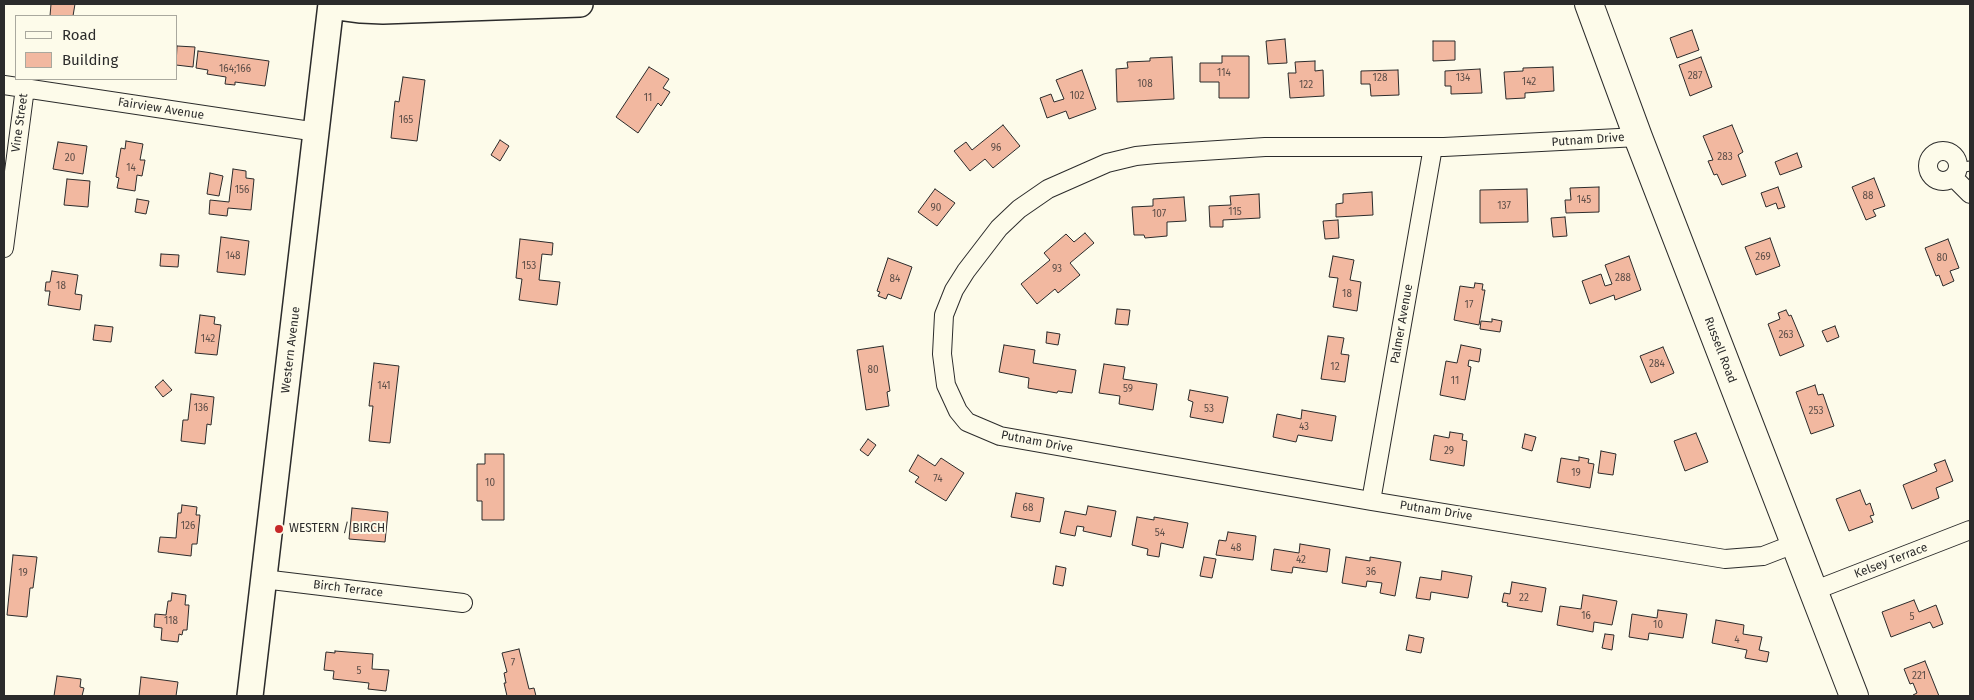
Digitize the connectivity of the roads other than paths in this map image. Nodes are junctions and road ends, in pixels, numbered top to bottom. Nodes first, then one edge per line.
1 (580, 4) edge
2 (1589, 4) edge
3 (331, 5) edge
4 (4, 85) edge
5 (25, 88) junction
6 (317, 132) junction
7 (1638, 137) junction
8 (1432, 147) junction
9 (1960, 170) edge
10 (1970, 194) edge
11 (4, 248) edge
12 (1371, 501) junction
13 (1970, 530) edge
14 (1794, 544) junction
15 (263, 579) junction
16 (1812, 591) junction
17 (463, 603) dead end
18 (250, 696) edge
19 (1854, 696) edge

1 - 3 main road
2 - 7 main road, Russell Road
3 - 6 main road, Western Avenue
4 - 5 street, Fairview Avenue
5 - 6 street, Fairview Avenue
5 - 11 street, Vine Street
6 - 15 main road, Western Avenue
7 - 8 street, Putnam Drive
7 - 14 main road, Russell Road
8 - 12 street, Palmer Avenue
8 - 12 street, Putnam Drive
9 - 10 street
12 - 14 street, Putnam Drive
13 - 16 street, Kelsey Terrace
14 - 16 main road, Russell Road
15 - 17 street, Birch Terrace
15 - 18 main road, Western Avenue
16 - 19 main road, Russell Road

